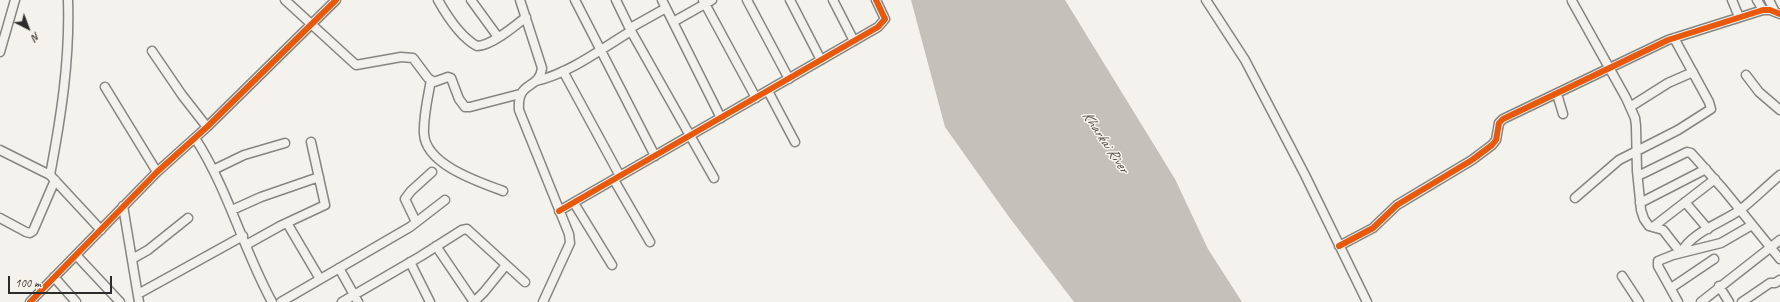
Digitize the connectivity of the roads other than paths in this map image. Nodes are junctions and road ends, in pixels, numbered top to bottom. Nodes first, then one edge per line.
1 (15, 0) edge
2 (68, 0) edge
3 (285, 0) edge
4 (336, 0) edge
5 (438, 0) edge
6 (471, 0) edge
7 (520, 0) edge
8 (575, 0) edge
9 (616, 0) edge
10 (746, 0) edge
11 (790, 0) edge
12 (833, 0) edge
13 (876, 0) edge
14 (1206, 0) edge
15 (1732, 0) edge
16 (1757, 0) edge
17 (1769, 0) edge
18 (707, 1) edge
19 (1572, 1) edge
20 (664, 4) edge
21 (1763, 10) junction
22 (1778, 13) edge
23 (1740, 17) junction
24 (526, 18) junction
25 (673, 22) junction
26 (312, 25) junction
27 (631, 31) junction
28 (498, 37) junction
29 (1674, 38) junction
30 (854, 41) junction
31 (599, 50) junction
32 (152, 51) dead end
33 (0, 52) edge
34 (821, 60) junction
35 (1609, 68) junction
36 (563, 71) junction
37 (1693, 72) junction
38 (1746, 75) dead end
39 (789, 79) junction
40 (431, 80) junction
41 (536, 81) junction
42 (106, 87) dead end
43 (768, 91) junction
44 (520, 94) junction
45 (1557, 94) junction
46 (756, 98) junction
47 (1630, 107) junction
48 (1780, 110) edge
49 (1564, 114) dead end
50 (721, 118) junction
51 (207, 127) junction
52 (690, 136) junction
53 (195, 138) junction
54 (311, 142) dead end
55 (795, 142) dead end
56 (285, 143) dead end
57 (0, 150) edge
58 (1636, 151) junction
59 (654, 156) junction
60 (1706, 169) junction
61 (213, 170) junction
62 (1637, 171) junction
63 (157, 172) junction
64 (432, 172) dead end
65 (1780, 175) edge
66 (52, 177) junction
67 (319, 177) junction
68 (617, 178) junction
69 (714, 178) dead end
70 (1715, 179) junction
71 (503, 191) dead end
72 (1575, 198) dead end
73 (445, 200) dead end
74 (1686, 202) junction
75 (574, 203) junction
76 (1640, 203) junction
77 (123, 206) junction
78 (232, 210) junction
79 (1740, 210) junction
80 (559, 211) junction
81 (0, 218) edge
82 (188, 218) dead end
83 (416, 222) junction
84 (287, 223) junction
85 (1752, 224) junction
86 (1653, 227) junction
87 (1708, 229) junction
88 (101, 230) junction
89 (243, 236) junction
90 (1780, 240) edge
91 (650, 242) dead end
92 (246, 245) junction
93 (436, 246) junction
94 (1339, 246) junction
95 (1770, 248) junction
96 (1681, 252) junction
97 (76, 256) junction
98 (132, 259) junction
99 (1714, 259) dead end
100 (1780, 259) edge
101 (410, 262) junction
102 (506, 265) junction
103 (612, 266) dead end
104 (339, 268) junction
105 (1622, 276) dead end
106 (54, 277) junction
107 (320, 279) junction
108 (1780, 280) edge
109 (524, 282) dead end
110 (1719, 286) junction
111 (1671, 288) junction
112 (139, 298) edge
113 (356, 298) edge
114 (30, 302) edge
115 (76, 302) edge
116 (120, 302) edge
117 (272, 302) edge
118 (281, 302) edge
119 (342, 302) edge
120 (430, 302) edge
121 (474, 302) edge
122 (543, 302) edge
123 (1367, 302) edge
124 (1639, 302) edge
125 (1678, 302) edge
126 (1701, 302) edge
127 (1729, 302) edge
128 (1742, 302) edge

1 - 33 street
2 - 66 street
3 - 26 street
4 - 26 street
5 - 28 street
6 - 28 street
7 - 24 street
8 - 31 street
9 - 27 street
10 - 39 street
11 - 34 street
12 - 30 street
13 - 30 street
14 - 94 street
15 - 23 street
16 - 21 street
17 - 22 street
18 - 25 street
18 - 46 street
19 - 35 street
20 - 25 street
20 - 27 street
21 - 22 street
21 - 23 street
23 - 29 street
24 - 28 street
24 - 41 street
25 - 50 street
26 - 40 street
26 - 51 street
27 - 31 street
27 - 52 street
29 - 35 street
29 - 37 street
30 - 34 street
31 - 36 street
31 - 59 street
32 - 51 street
34 - 39 street
35 - 45 street
35 - 47 street
36 - 41 street
36 - 68 street
37 - 47 street
37 - 58 street
38 - 48 street
39 - 43 street
40 - 44 street
40 - 71 street
41 - 44 street
42 - 63 street
43 - 46 street
43 - 55 street
44 - 80 street
45 - 49 street
45 - 94 street
46 - 50 street
47 - 58 street
50 - 52 street
51 - 53 street
52 - 59 street
52 - 69 street
53 - 61 street
53 - 63 street
54 - 67 street
56 - 61 street
57 - 66 street
58 - 62 street
58 - 72 street
59 - 68 street
60 - 62 street
60 - 70 street
60 - 76 street
61 - 78 street
62 - 76 street
63 - 77 street
64 - 83 street
65 - 79 street
66 - 81 street
66 - 88 street
67 - 78 street
67 - 84 street
68 - 75 street
68 - 91 street
70 - 74 street
70 - 79 street
73 - 83 street
74 - 86 street
74 - 87 street
75 - 80 street
75 - 103 street
76 - 86 street
77 - 88 street
77 - 98 street
78 - 89 street
79 - 85 street
79 - 87 street
80 - 122 street
82 - 98 street
83 - 104 street
84 - 92 street
84 - 107 street
85 - 95 street
85 - 96 street
86 - 96 street
87 - 96 street
88 - 97 street
89 - 92 street
89 - 112 street
90 - 95 street
92 - 117 street
93 - 101 street
93 - 102 street
93 - 121 street
94 - 123 street
95 - 100 street
95 - 110 street
96 - 111 street
97 - 106 street
97 - 116 street
98 - 112 street
99 - 111 street
101 - 113 street
101 - 120 street
102 - 109 street
102 - 121 street
104 - 107 street
104 - 113 street
105 - 124 street
106 - 114 street
106 - 115 street
107 - 118 street
108 - 128 street
110 - 126 street
110 - 127 street
111 - 125 street
113 - 119 street

